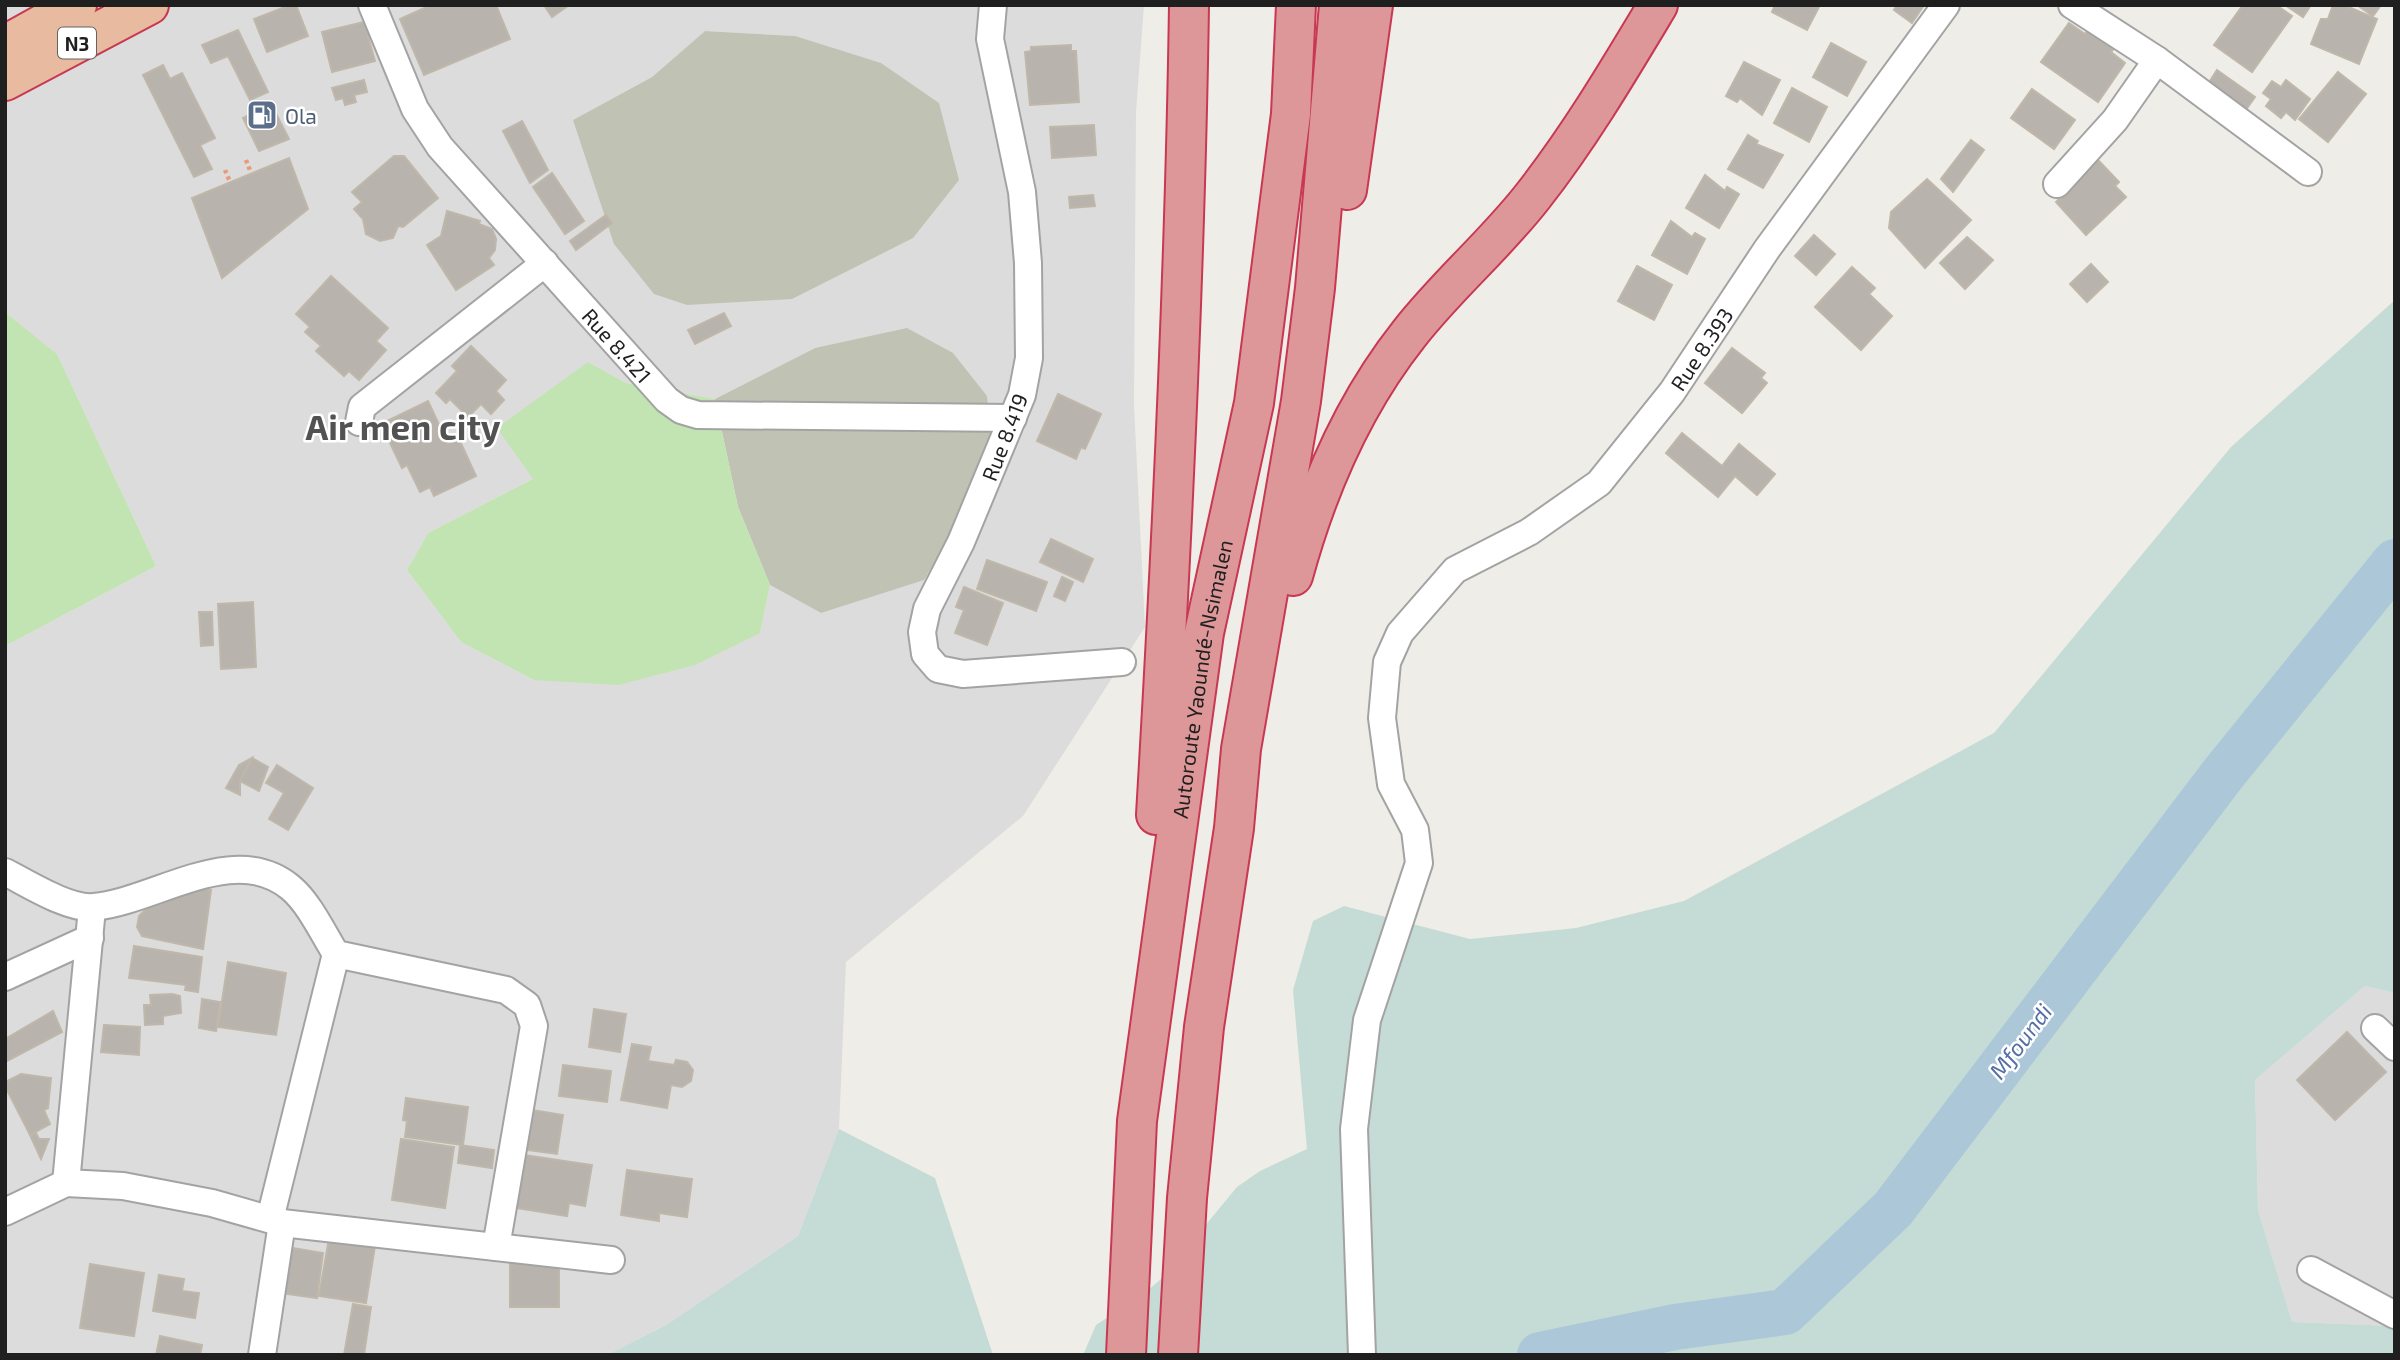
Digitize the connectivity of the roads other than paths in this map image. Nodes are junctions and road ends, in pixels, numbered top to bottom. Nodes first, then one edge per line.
1 (77, 5) edge
2 (149, 5) edge
3 (372, 5) edge
4 (993, 5) edge
5 (1189, 5) edge
6 (1296, 5) edge
7 (1339, 5) edge
8 (1373, 5) edge
9 (1658, 5) edge
10 (1946, 5) edge
11 (2072, 5) edge
12 (5, 45) edge
13 (2157, 60) junction
14 (5, 81) edge
15 (2308, 172) dead end
16 (2057, 184) dead end
17 (545, 263) junction
18 (1315, 288) junction
19 (1013, 418) junction
20 (359, 422) dead end
21 (1122, 662) dead end
22 (1234, 828) junction
23 (5, 872) edge
24 (92, 908) junction
25 (90, 938) junction
26 (336, 954) junction
27 (5, 977) edge
28 (2375, 1028) dead end
29 (2395, 1047) edge
30 (1137, 1121) junction
31 (66, 1183) junction
32 (5, 1212) edge
33 (276, 1221) junction
34 (496, 1247) junction
35 (611, 1260) dead end
36 (2311, 1270) dead end
37 (2395, 1315) edge
38 (1126, 1341) edge
39 (1178, 1347) edge
40 (1362, 1350) edge
41 (262, 1355) edge

1 - 12 highway, N3
2 - 14 highway, N3
3 - 17 street, Rue 8.421
4 - 19 street, Rue 8.419
5 - 30 highway
6 - 30 highway, Autoroute Yaoundé-Nsimalen
7 - 18 highway
8 - 18 highway
9 - 22 highway
10 - 40 street, Rue 8.393
11 - 13 street
13 - 15 street
13 - 16 street
17 - 19 street, Rue 8.421
17 - 20 street
18 - 22 highway
19 - 21 street, Rue 8.419
22 - 39 highway
23 - 24 street
24 - 25 street
24 - 26 street
25 - 27 street
25 - 31 street
26 - 33 street
26 - 34 street
28 - 29 street
30 - 38 highway, Autoroute Yaoundé-Nsimalen
31 - 32 street
31 - 33 street
33 - 34 street
33 - 41 street
34 - 35 street
36 - 37 street

